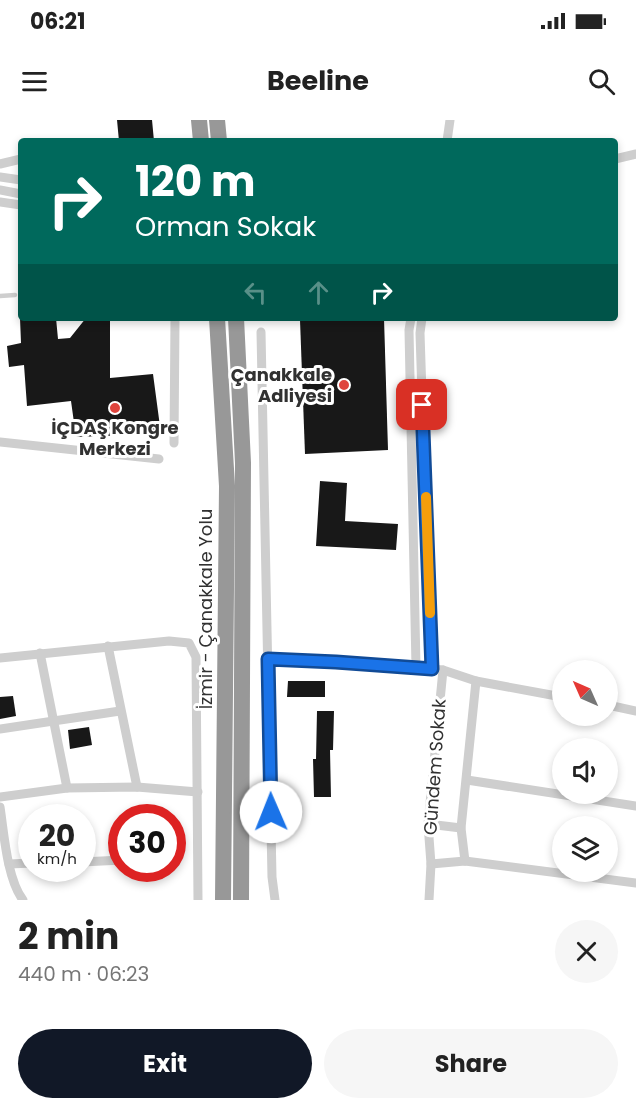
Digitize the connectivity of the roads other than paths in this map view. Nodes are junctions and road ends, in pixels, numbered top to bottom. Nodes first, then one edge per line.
1 (199, 120) edge
2 (217, 120) edge
3 (450, 120) edge
4 (201, 138) edge
5 (219, 138) edge
6 (447, 138) edge
7 (636, 154) edge
8 (618, 158) edge
9 (18, 160) edge
10 (0, 164) edge
11 (0, 177) edge
12 (18, 180) edge
13 (0, 190) edge
14 (18, 193) edge
15 (0, 202) edge
16 (18, 205) edge
17 (15, 295) dead end
18 (0, 296) edge
19 (175, 321) edge
20 (217, 321) edge
21 (236, 321) edge
22 (410, 321) edge
23 (422, 321) edge
24 (261, 332) dead end
25 (0, 442) edge
26 (174, 443) dead end
27 (159, 459) dead end
28 (108, 646) junction
29 (40, 653) junction
30 (0, 658) edge
31 (268, 659) junction
32 (416, 668) junction
33 (432, 669) junction
34 (443, 670) junction
35 (476, 681) junction
36 (552, 695) edge
37 (618, 707) edge
38 (120, 711) junction
39 (636, 711) edge
40 (54, 722) junction
41 (0, 729) edge
42 (467, 780) junction
43 (137, 787) junction
44 (67, 788) junction
45 (198, 792) junction
46 (0, 797) edge
47 (636, 806) edge
48 (0, 807) edge
49 (428, 824) junction
50 (461, 828) junction
51 (465, 861) junction
52 (9, 864) junction
53 (18, 864) edge
54 (430, 864) junction
55 (636, 883) edge
56 (23, 900) edge
57 (198, 900) edge
58 (222, 900) edge
59 (240, 900) edge
60 (275, 900) edge
61 (429, 900) edge

1 - 4 highway
2 - 5 highway
3 - 6 street
7 - 8 street
9 - 10 street
11 - 12 street
13 - 14 street
15 - 16 street
17 - 18 lane
19 - 26 street
20 - 58 highway, İzmir - Çanakkale Yolu
21 - 59 highway, İzmir - Çanakkale Yolu
22 - 32 street
23 - 33 street
24 - 31 street
25 - 27 street
28 - 29 street
28 - 38 street
28 - 45 street
29 - 30 street
29 - 40 street
31 - 32 street
31 - 60 street
32 - 33 street
33 - 34 street
34 - 35 street
34 - 49 street, Gündem Sokak
35 - 36 street
35 - 42 street
37 - 39 street
38 - 40 street
38 - 43 street
40 - 41 street
40 - 44 street
42 - 47 street
42 - 50 street
43 - 44 street
43 - 45 street
44 - 46 street
45 - 57 street
48 - 52 street
49 - 50 street
49 - 54 street, Gündem Sokak
50 - 51 street
51 - 54 street
51 - 55 street
52 - 53 street
52 - 56 street
54 - 61 street, Gündem Sokak

